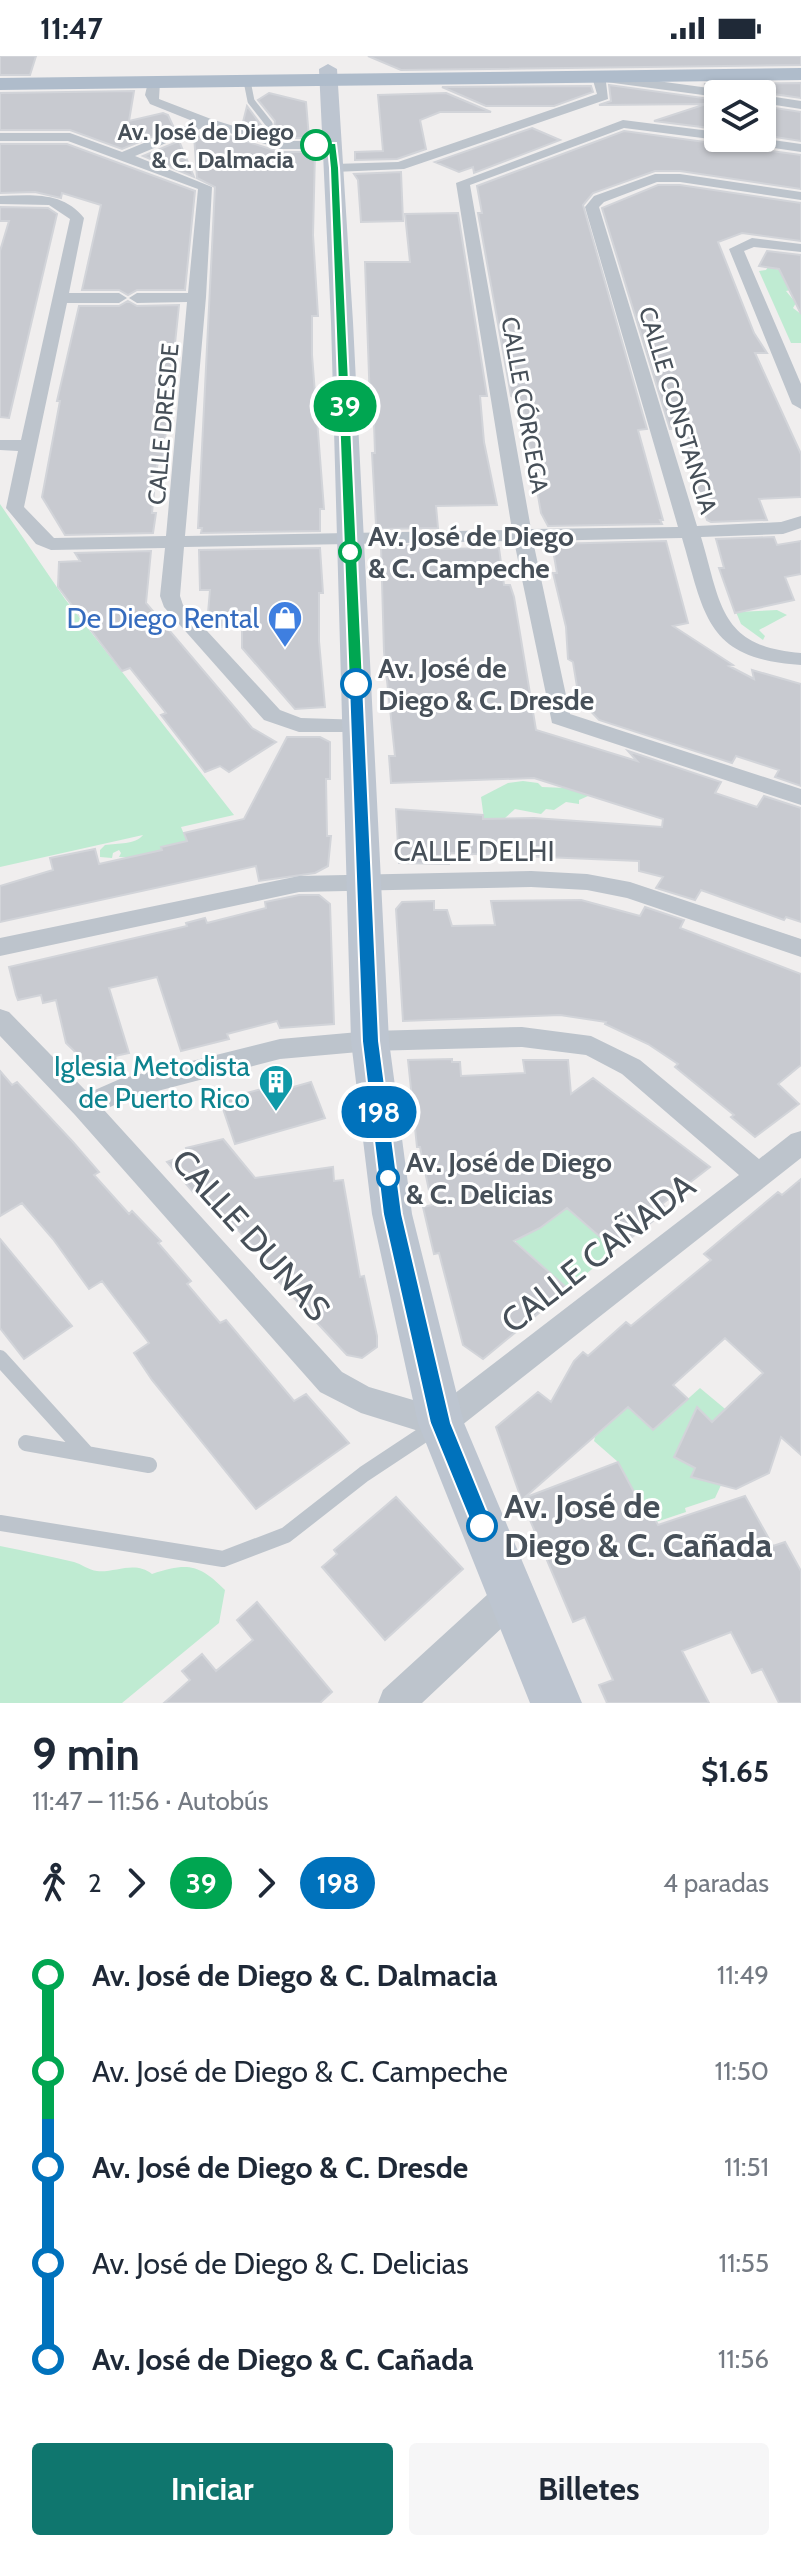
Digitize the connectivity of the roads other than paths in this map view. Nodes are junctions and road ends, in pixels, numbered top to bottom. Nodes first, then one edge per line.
1 (801, 63) edge
2 (322, 65) edge
3 (215, 71) junction
4 (0, 74) edge
5 (801, 74) edge
6 (598, 77) junction
7 (247, 81) junction
8 (154, 82) junction
9 (676, 82) junction
10 (0, 84) edge
11 (704, 89) edge
12 (776, 101) edge
13 (801, 105) edge
14 (206, 122) junction
15 (704, 134) edge
16 (0, 137) edge
17 (257, 137) junction
18 (776, 144) edge
19 (801, 148) edge
20 (124, 156) junction
21 (334, 157) junction
22 (801, 196) edge
23 (0, 200) edge
24 (801, 248) edge
25 (198, 297) junction
26 (61, 298) junction
27 (119, 298) dead end
28 (137, 298) dead end
29 (801, 404) edge
30 (0, 445) edge
31 (27, 446) junction
32 (801, 522) edge
33 (689, 532) junction
34 (523, 536) junction
35 (350, 540) junction
36 (176, 544) junction
37 (801, 659) edge
38 (357, 725) junction
39 (801, 797) edge
40 (363, 882) junction
41 (0, 947) edge
42 (801, 948) edge
43 (0, 1019) edge
44 (370, 1041) junction
45 (85, 1107) junction
46 (801, 1142) edge
47 (760, 1176) junction
48 (0, 1358) edge
49 (441, 1423) junction
50 (26, 1443) dead end
51 (87, 1454) junction
52 (149, 1465) dead end
53 (0, 1523) edge
54 (511, 1596) junction
55 (396, 1703) edge
56 (556, 1703) edge

1 - 2 main road
2 - 3 main road
2 - 3 main road
2 - 6 main road
2 - 7 main road
2 - 21 main road
3 - 4 main road
5 - 9 main road
6 - 9 main road
6 - 21 street
7 - 8 main road
7 - 17 lane
8 - 10 main road
8 - 14 street
9 - 11 street
12 - 13 street
14 - 17 street
14 - 20 street
15 - 34 street, CALLE CÓRCEGA
16 - 20 street
17 - 21 street
18 - 19 street
20 - 25 street, CALLE DRESDE
21 - 35 main road
22 - 33 street, CALLE CONSTANCIA
23 - 26 street
24 - 29 street
25 - 28 street
25 - 36 street, CALLE DRESDE
26 - 27 street
26 - 31 street
30 - 31 street
31 - 36 street
32 - 33 street
33 - 34 street
33 - 37 street, CALLE CONSTANCIA
34 - 35 street
34 - 39 street, CALLE CÓRCEGA
35 - 36 street
35 - 38 main road
36 - 38 street, CALLE DRESDE
38 - 40 main road
40 - 41 street, CALLE DELHI
40 - 42 street, CALLE DELHI
40 - 44 main road
43 - 45 street, CALLE DUNAS
44 - 45 street
44 - 47 street
44 - 49 main road
45 - 49 street, CALLE DUNAS
46 - 47 street, CALLE CAÑADA
47 - 49 street, CALLE CAÑADA
48 - 51 lane
49 - 53 lane
49 - 54 main road
50 - 51 lane
51 - 52 lane
54 - 55 street
54 - 56 main road

